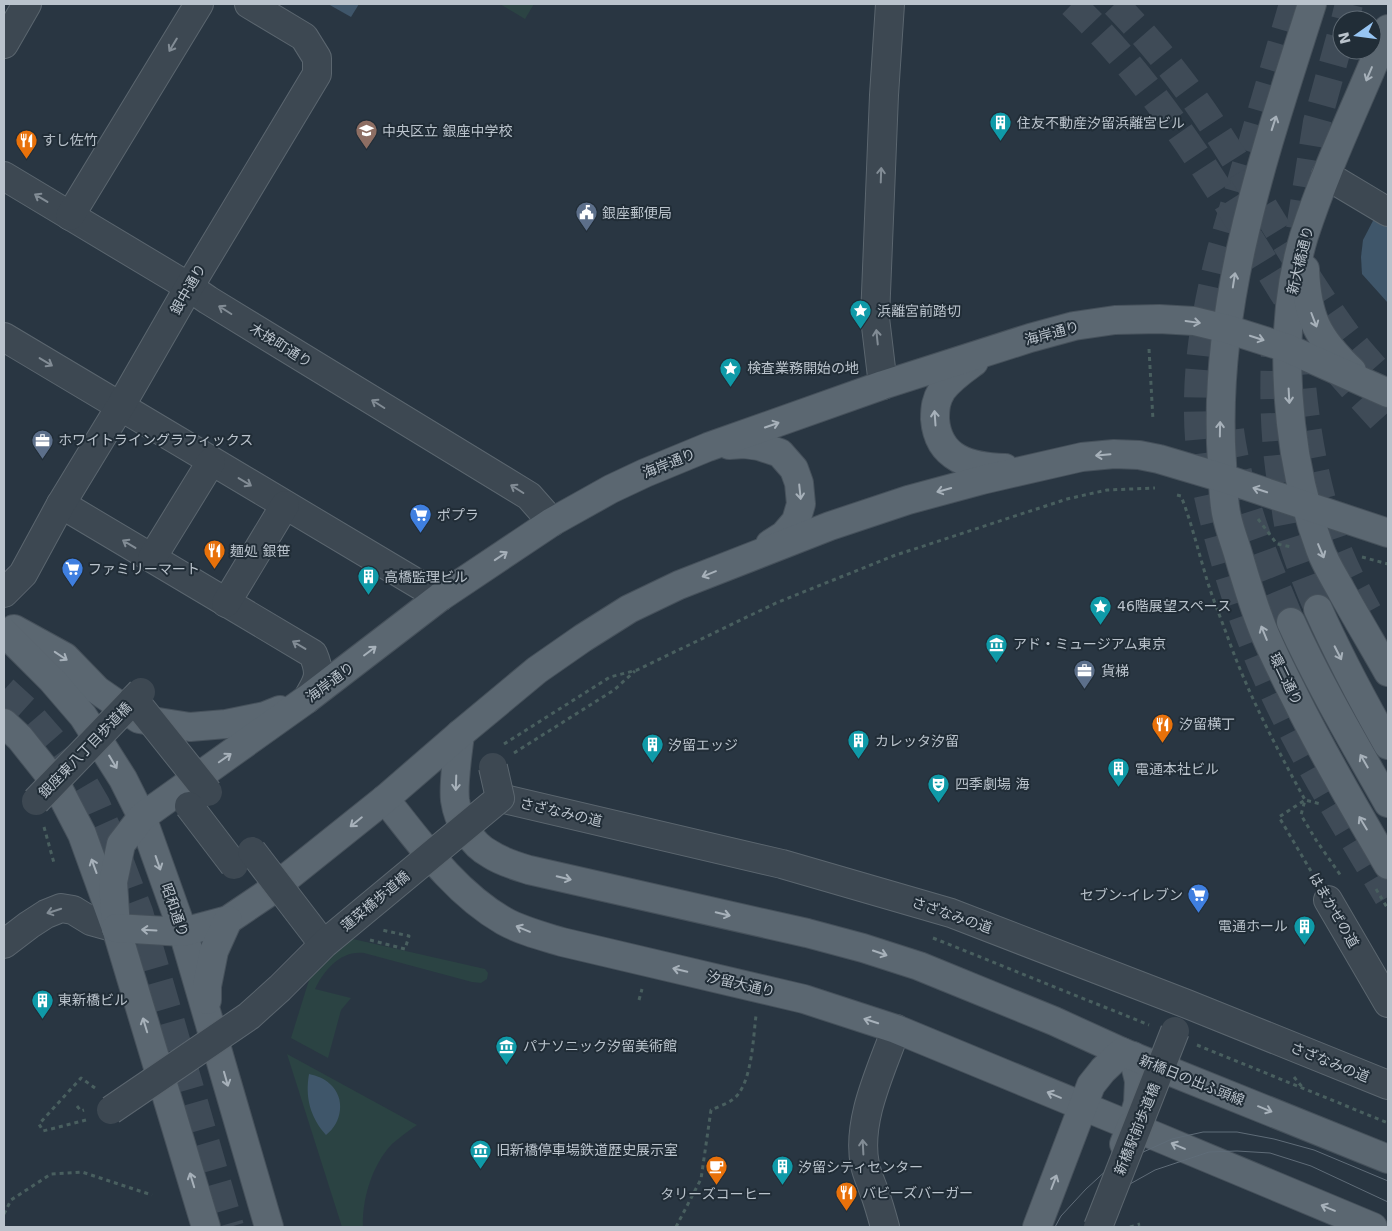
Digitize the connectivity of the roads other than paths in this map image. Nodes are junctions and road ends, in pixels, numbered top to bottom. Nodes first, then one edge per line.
1 (27, 4) edge
2 (198, 4) edge
3 (249, 4) edge
4 (890, 4) edge
5 (1312, 4) edge
6 (4, 44) edge
7 (1385, 44) edge
8 (1326, 175) junction
9 (4, 176) edge
10 (1380, 207) edge
11 (70, 216) junction
12 (1304, 238) junction
13 (188, 287) junction
14 (1227, 329) junction
15 (4, 337) edge
16 (1287, 348) junction
17 (988, 352) junction
18 (884, 385) junction
19 (1377, 388) edge
20 (120, 407) junction
21 (708, 447) junction
22 (211, 462) junction
23 (1026, 469) junction
24 (1223, 478) junction
25 (61, 504) junction
26 (284, 505) junction
27 (1307, 505) junction
28 (552, 522) junction
29 (1388, 533) edge
30 (749, 557) junction
31 (152, 558) junction
32 (4, 593) edge
33 (440, 597) junction
34 (226, 602) junction
35 (1318, 609) tunnel mouth
36 (1291, 622) tunnel mouth
37 (4, 623) edge
38 (4, 632) edge
39 (1388, 672) edge
40 (307, 699) junction
41 (4, 722) edge
42 (460, 734) junction
43 (1388, 745) edge
44 (497, 757) road end
45 (500, 798) junction
46 (385, 800) junction
47 (36, 801) dead end
48 (1388, 803) edge
49 (142, 817) junction
50 (1388, 865) edge
51 (1335, 889) road end
52 (228, 920) junction
53 (116, 928) junction
54 (183, 932) junction
55 (318, 936) dead end
56 (4, 944) edge
57 (1388, 1003) edge
58 (208, 1015) junction
59 (1178, 1027) junction
60 (896, 1029) junction
61 (1128, 1054) junction
62 (1388, 1085) edge
63 (1083, 1107) junction
64 (111, 1110) road end
65 (1131, 1126) junction
66 (1388, 1158) edge
67 (206, 1227) edge
68 (269, 1227) edge
69 (885, 1227) edge
70 (1037, 1227) edge
71 (1093, 1227) edge
72 (1098, 1227) edge
73 (1373, 1227) edge

1 - 6 street
2 -> 11 street
3 - 13 street, 銀中通り
18 -> 4 street
14 -> 5 main road
7 -> 8 main road, 新大橋通り
8 - 10 street
8 - 12 main road, 新大橋通り
11 -> 9 street, 木挽町通り
11 - 13 street, 木挽町通り
12 - 16 main road, 新大橋通り
12 -> 19 main road
13 - 20 street, 銀中通り
28 -> 13 street, 木挽町通り
14 -> 16 main road, 海岸通り
17 -> 14 main road, 海岸通り
24 -> 14 main road
15 -> 20 street
16 - 19 main road, 海岸通り
16 -> 27 main road, 新大橋通り
17 - 18 main road, 海岸通り
23 -> 17 main road
21 -> 18 main road, 海岸通り
20 - 22 street
20 - 25 street, 銀中通り
21 - 28 main road, 海岸通り
21 -> 30 main road
22 -> 26 street
22 - 31 street
24 -> 23 main road
23 -> 30 main road
27 -> 24 main road
50 -> 24 main road, 環二通り
31 -> 25 street
25 - 32 street, 銀中通り
26 - 33 street
26 - 34 street
27 - 29 main road
27 -> 39 main road
33 -> 28 main road, 海岸通り
30 -> 42 main road
31 - 34 street
40 -> 33 main road, 海岸通り
40 -> 34 street
35 -> 43 main road
48 -> 36 main road
37 -> 40 main road
38 -> 49 main road, 昭和通り
49 -> 40 main road, 海岸通り
53 -> 41 main road
42 - 46 main road
42 -> 61 main road
44 - 45 street, bridge
45 - 59 street, さざなみの道
45 - 64 street, 蓮菜橋歩道橋, bridge
46 -> 52 main road
60 -> 46 main road, 汐留大通り
47 - 55 street, 銀座東八丁目歩道橋, bridge
49 - 53 main road, 海岸通り
49 -> 54 main road, 昭和通り
51 - 57 street, はまかぜの道
52 - 54 main road
52 - 58 main road
54 -> 53 main road
53 -> 56 street
67 -> 53 main road
54 - 58 main road, 昭和通り
58 -> 68 main road, 昭和通り
59 - 62 street, さざなみの道
59 - 72 street, 新橋駅前歩道橋, bridge
63 -> 60 main road, 汐留大通り
69 -> 60 street
61 - 63 main road, 新橋日の出ふ頭線
61 - 65 main road
61 -> 66 main road, 新橋日の出ふ頭線
63 - 65 main road, 汐留大通り
70 -> 63 main road, 新橋日の出ふ頭線
65 - 71 main road
73 -> 65 main road

